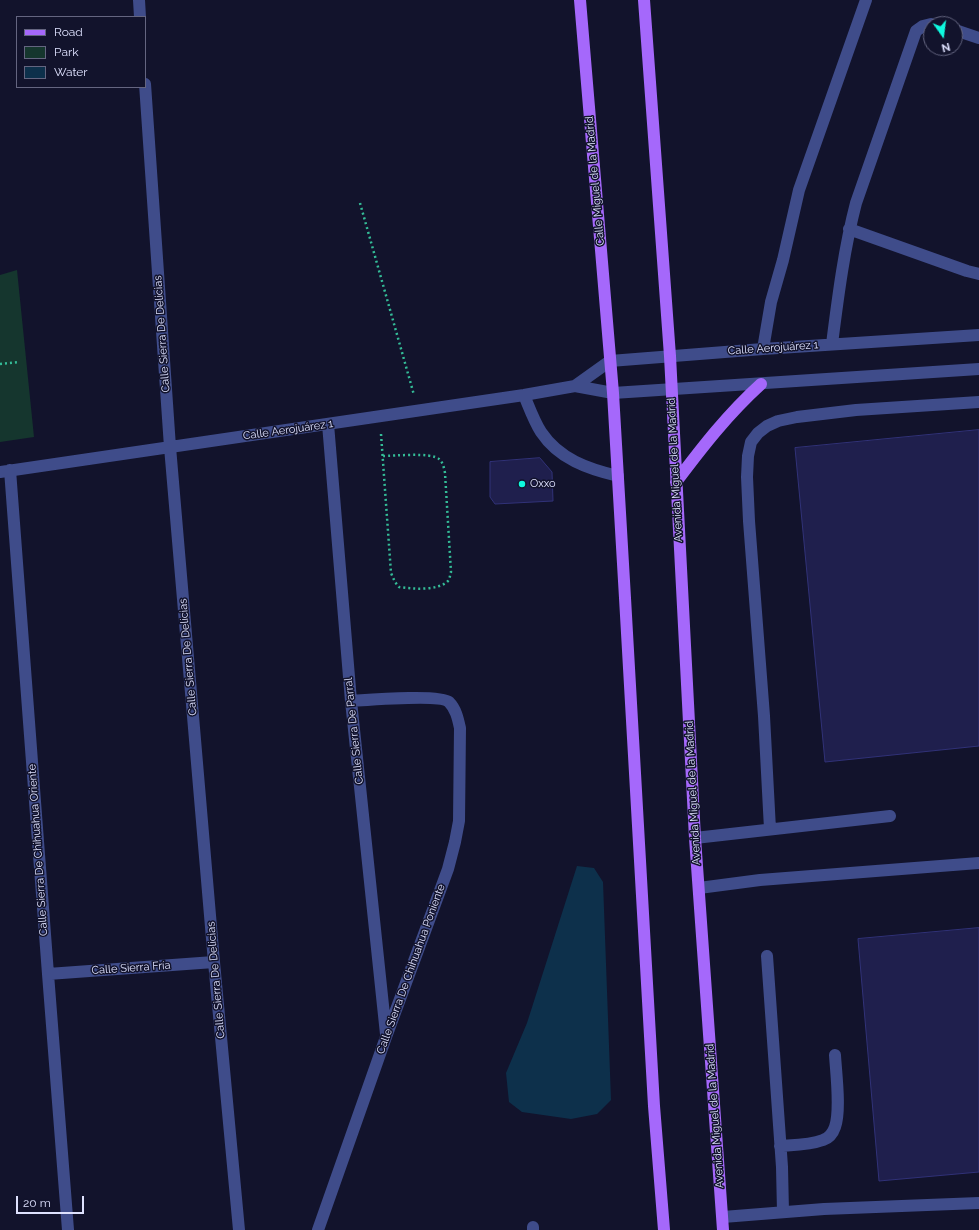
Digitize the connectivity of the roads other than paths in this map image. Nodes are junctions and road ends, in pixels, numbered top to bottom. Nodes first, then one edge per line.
1 (139, 0) edge
2 (580, 0) edge
3 (644, 0) edge
4 (866, 0) edge
5 (140, 16) edge
6 (923, 26) edge
7 (963, 33) edge
8 (979, 38) edge
9 (145, 88) edge
10 (849, 229) junction
11 (979, 274) edge
12 (979, 335) edge
13 (832, 344) junction
14 (763, 349) junction
15 (670, 356) junction
16 (610, 361) junction
17 (979, 369) edge
18 (761, 384) junction
19 (575, 386) junction
20 (671, 389) junction
21 (613, 393) junction
22 (524, 395) junction
23 (979, 402) edge
24 (328, 424) junction
25 (170, 447) junction
26 (5, 471) edge
27 (618, 476) junction
28 (676, 482) junction
29 (351, 701) junction
30 (890, 816) dead end
31 (770, 829) junction
32 (695, 838) junction
33 (979, 863) edge
34 (699, 888) junction
35 (767, 956) dead end
36 (214, 962) junction
37 (48, 974) junction
38 (386, 1037) junction
39 (835, 1055) dead end
40 (780, 1146) junction
41 (979, 1203) edge
42 (784, 1212) junction
43 (723, 1217) junction
44 (68, 1230) edge
45 (239, 1230) edge
46 (318, 1230) edge
47 (664, 1230) edge
48 (723, 1230) edge

1 - 5 street
2 - 16 main road, Calle Miguel de la Madrid
3 - 15 main road
4 - 14 street
6 - 10 street
7 - 8 street
9 - 25 street, Calle Sierra De Delicias
10 - 11 street
10 - 13 street
12 - 13 street, Calle Aerojuárez 1
13 - 14 street, Calle Aerojuárez 1
14 - 15 street, Calle Aerojuárez 1
15 - 16 street, Calle Aerojuárez 1
15 - 20 main road, Avenida Miguel de la Madrid
16 - 19 street, Calle Aerojuárez 1
16 - 21 main road
17 - 18 street, Calle Aerojuárez 1
18 - 20 street, Calle Aerojuárez 1
18 - 28 main road
19 - 21 street, Calle Aerojuárez 1
19 - 22 street, Calle Aerojuárez 1
20 - 21 street, Calle Aerojuárez 1
20 - 28 main road, Avenida Miguel de la Madrid
21 - 27 main road
22 - 24 street, Calle Aerojuárez 1
22 - 27 street
23 - 31 street
24 - 25 street, Calle Aerojuárez 1
24 - 29 street, Calle Sierra De Parral
25 - 26 street, Calle Aerojuárez 1
25 - 36 street, Calle Sierra De Delicias
26 - 37 street, Calle Sierra De Chihuahua Oriente
27 - 47 main road
28 - 32 main road, Avenida Miguel de la Madrid
29 - 38 street, Calle Sierra De Parral
29 - 38 street, Calle Sierra De Chihuahua Poniente
30 - 31 street
31 - 32 street
32 - 34 main road, Avenida Miguel de la Madrid
33 - 34 street
34 - 43 main road, Avenida Miguel de la Madrid
35 - 40 street
36 - 37 street, Calle Sierra Fría
36 - 45 street, Calle Sierra De Delicias
37 - 44 street, Calle Sierra De Chihuahua Oriente
38 - 46 street, Calle Sierra De Chihuahua Poniente
39 - 40 street
40 - 42 street
41 - 42 street
42 - 43 street
43 - 48 main road, Avenida Miguel de la Madrid

